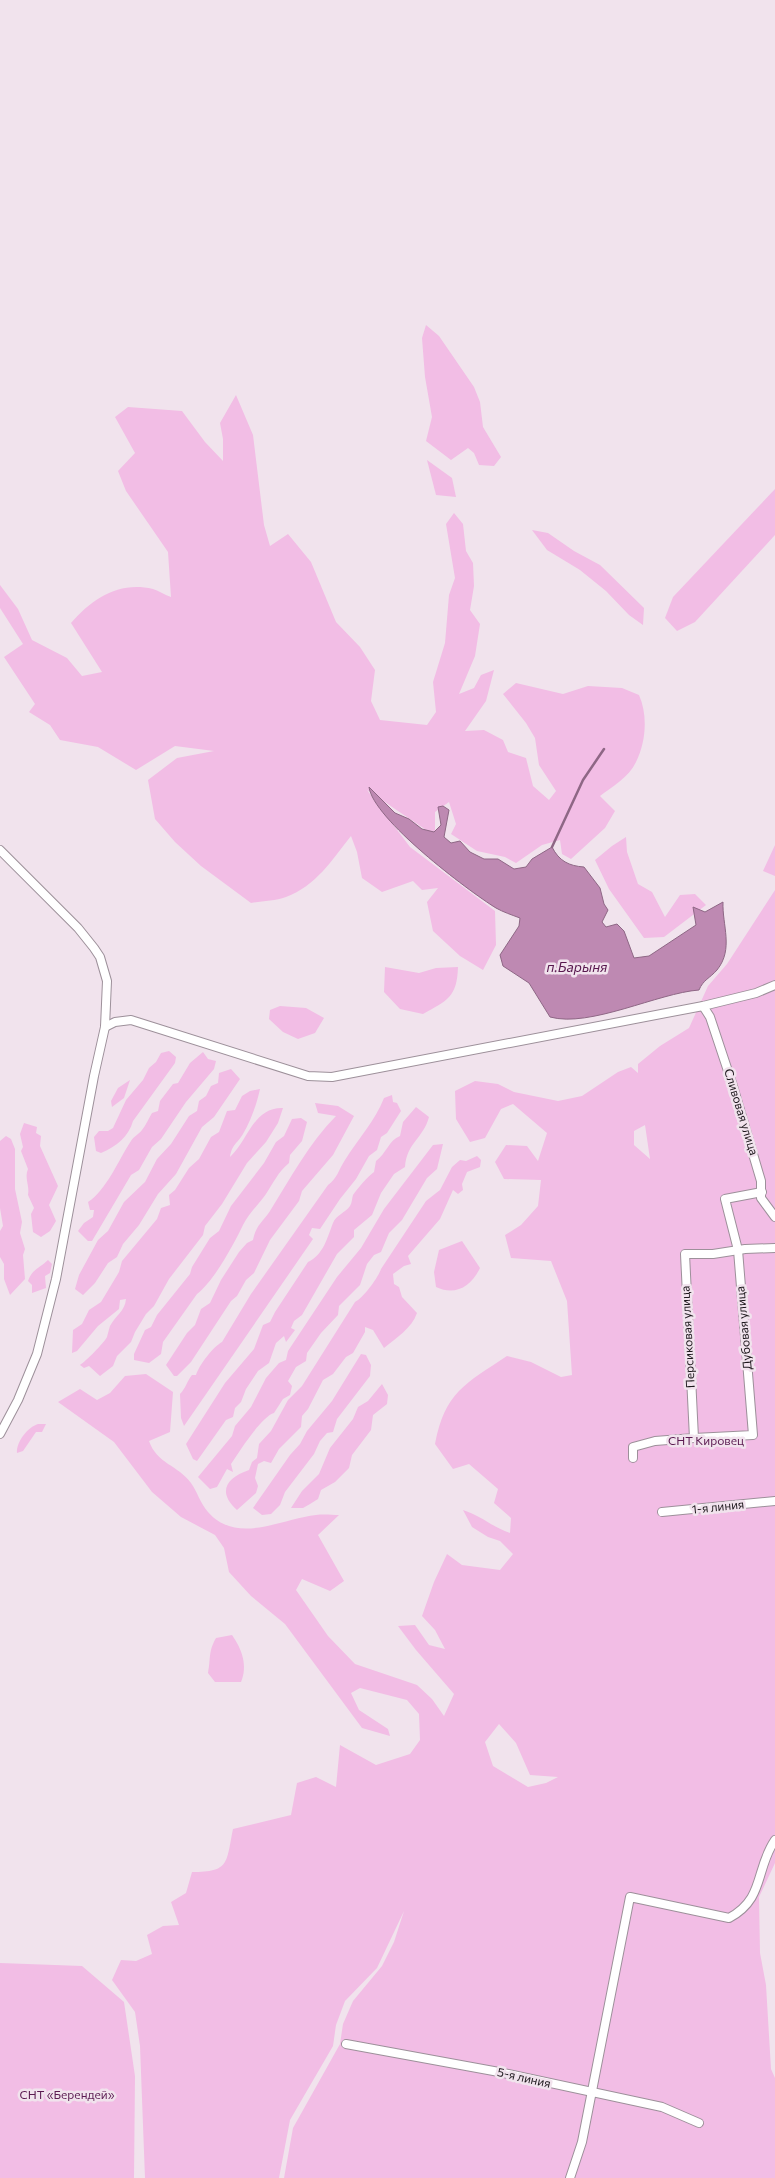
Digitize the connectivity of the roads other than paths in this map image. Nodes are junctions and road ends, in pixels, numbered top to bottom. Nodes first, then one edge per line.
1 (0, 850) edge
2 (774, 987) edge
3 (703, 1006) junction
4 (105, 1027) junction
5 (762, 1192) junction
6 (775, 1217) edge
7 (775, 1248) edge
8 (738, 1250) junction
9 (0, 1434) edge
10 (694, 1438) junction
11 (633, 1458) dead end
12 (775, 1501) edge
13 (662, 1512) dead end
14 (775, 1840) edge
15 (346, 2044) dead end
16 (590, 2092) junction
17 (699, 2124) dead end
18 (570, 2178) edge

1 - 4 street
2 - 3 street
3 - 4 street
3 - 5 street, Сливовая улица
4 - 9 street
5 - 6 street, Сливовая улица
5 - 8 street, Дубовая улица
7 - 8 street, Персиковая улица
8 - 10 street, Персиковая улица
8 - 10 street, Дубовая улица
10 - 11 street
12 - 13 street, 1-я линия
14 - 16 street
15 - 16 street, 5-я линия
16 - 17 street, 5-я линия
16 - 18 street

